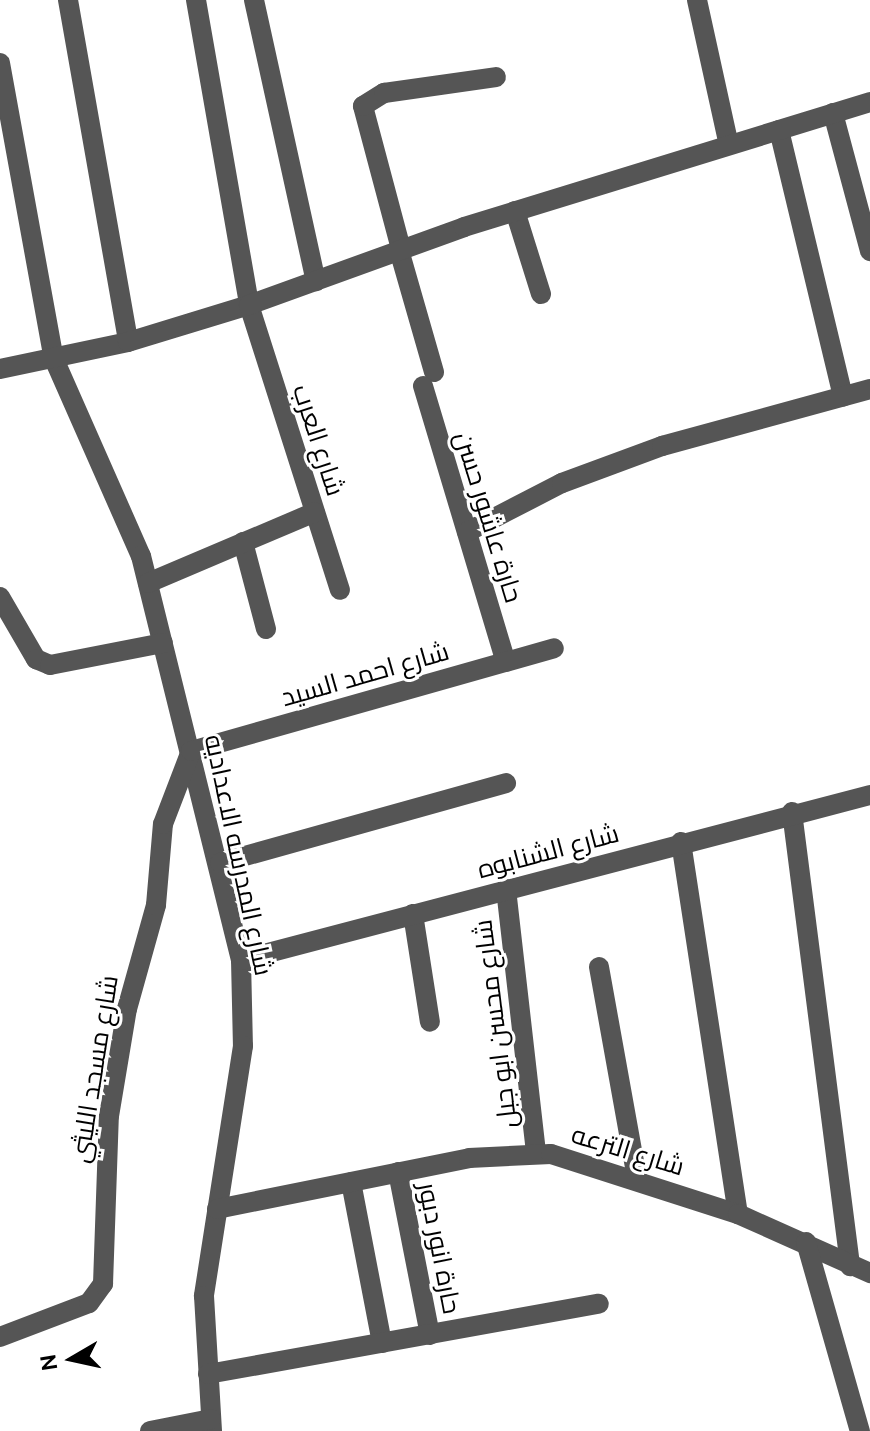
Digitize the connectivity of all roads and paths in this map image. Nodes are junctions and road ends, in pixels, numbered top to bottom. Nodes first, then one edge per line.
1 (68, 0) edge
2 (196, 0) edge
3 (254, 0) edge
4 (697, 0) edge
5 (0, 63) edge
6 (496, 77) dead end
7 (870, 102) edge
8 (833, 113) junction
9 (779, 130) junction
10 (729, 145) junction
11 (515, 211) junction
12 (400, 250) junction
13 (870, 251) edge
14 (316, 281) junction
15 (541, 294) dead end
16 (249, 305) junction
17 (128, 342) junction
18 (54, 359) junction
19 (0, 369) edge
20 (870, 389) edge
21 (843, 396) junction
22 (315, 512) junction
23 (467, 532) junction
24 (243, 542) junction
25 (148, 583) junction
26 (340, 590) dead end
27 (0, 597) edge
28 (266, 629) dead end
29 (163, 643) junction
30 (554, 648) dead end
31 (506, 662) junction
32 (191, 751) junction
33 (506, 783) dead end
34 (870, 795) edge
35 (792, 812) junction
36 (681, 842) junction
37 (220, 863) junction
38 (506, 889) junction
39 (413, 914) junction
40 (241, 960) junction
41 (599, 967) dead end
42 (430, 1022) dead end
43 (536, 1153) junction
44 (398, 1172) junction
45 (637, 1178) junction
46 (351, 1182) junction
47 (217, 1209) junction
48 (738, 1214) junction
49 (806, 1242) junction
50 (850, 1266) junction
51 (870, 1273) edge
52 (599, 1304) dead end
53 (430, 1335) junction
54 (0, 1337) edge
55 (382, 1343) junction
56 (208, 1374) junction
57 (211, 1425) edge
58 (150, 1431) edge
59 (860, 1431) edge

1 - 17 street
2 - 16 street, شارع العرب
3 - 14 street
4 - 10 street
5 - 18 street, شارع المدرسه الاعداديه
6 - 12 street, حارة عاشور حسن
7 - 8 street
8 - 9 street
8 - 13 street
9 - 10 street
9 - 21 street
10 - 11 street
11 - 12 street
11 - 15 street
12 - 14 street
12 - 23 street, حارة عاشور حسن
14 - 16 street
16 - 17 street
16 - 22 street, شارع العرب
17 - 18 street
18 - 19 street
18 - 25 street, شارع المدرسه الاعداديه
20 - 21 street
21 - 23 street
22 - 24 street
22 - 26 street, شارع العرب
23 - 31 street, حارة عاشور حسن
24 - 25 street
24 - 28 street
25 - 29 street, شارع المدرسه الاعداديه
27 - 29 street
29 - 32 street, شارع المدرسه الاعداديه
30 - 31 street, شارع احمد السيد
31 - 32 street, شارع احمد السيد
32 - 37 street, شارع المدرسه الاعداديه
32 - 54 street, شارع مسجد الليثي
33 - 37 street
34 - 35 street, شارع الشنابوه
35 - 36 street, شارع الشنابوه
35 - 50 street
36 - 38 street, شارع الشنابوه
36 - 48 street
37 - 40 street, شارع المدرسه الاعداديه
38 - 39 street, شارع الشنابوه
38 - 43 street, شارع محسن ابو جبل
39 - 40 street, شارع الشنابوه
39 - 42 street
40 - 47 street, شارع المدرسه الاعداديه
41 - 45 street
43 - 44 street, شارع الترعه
43 - 45 street, شارع الترعه
44 - 46 street, شارع الترعه
44 - 53 street, حارة انور دبور
45 - 48 street, شارع الترعه
46 - 47 street, شارع الترعه
46 - 55 street
47 - 56 street, شارع المدرسه الاعداديه
48 - 49 street, شارع الترعه
49 - 50 street, شارع الترعه
49 - 59 street
50 - 51 street, شارع الترعه
52 - 53 street
53 - 55 street
55 - 56 street
56 - 57 street, شارع المدرسه الاعداديه
57 - 58 street

